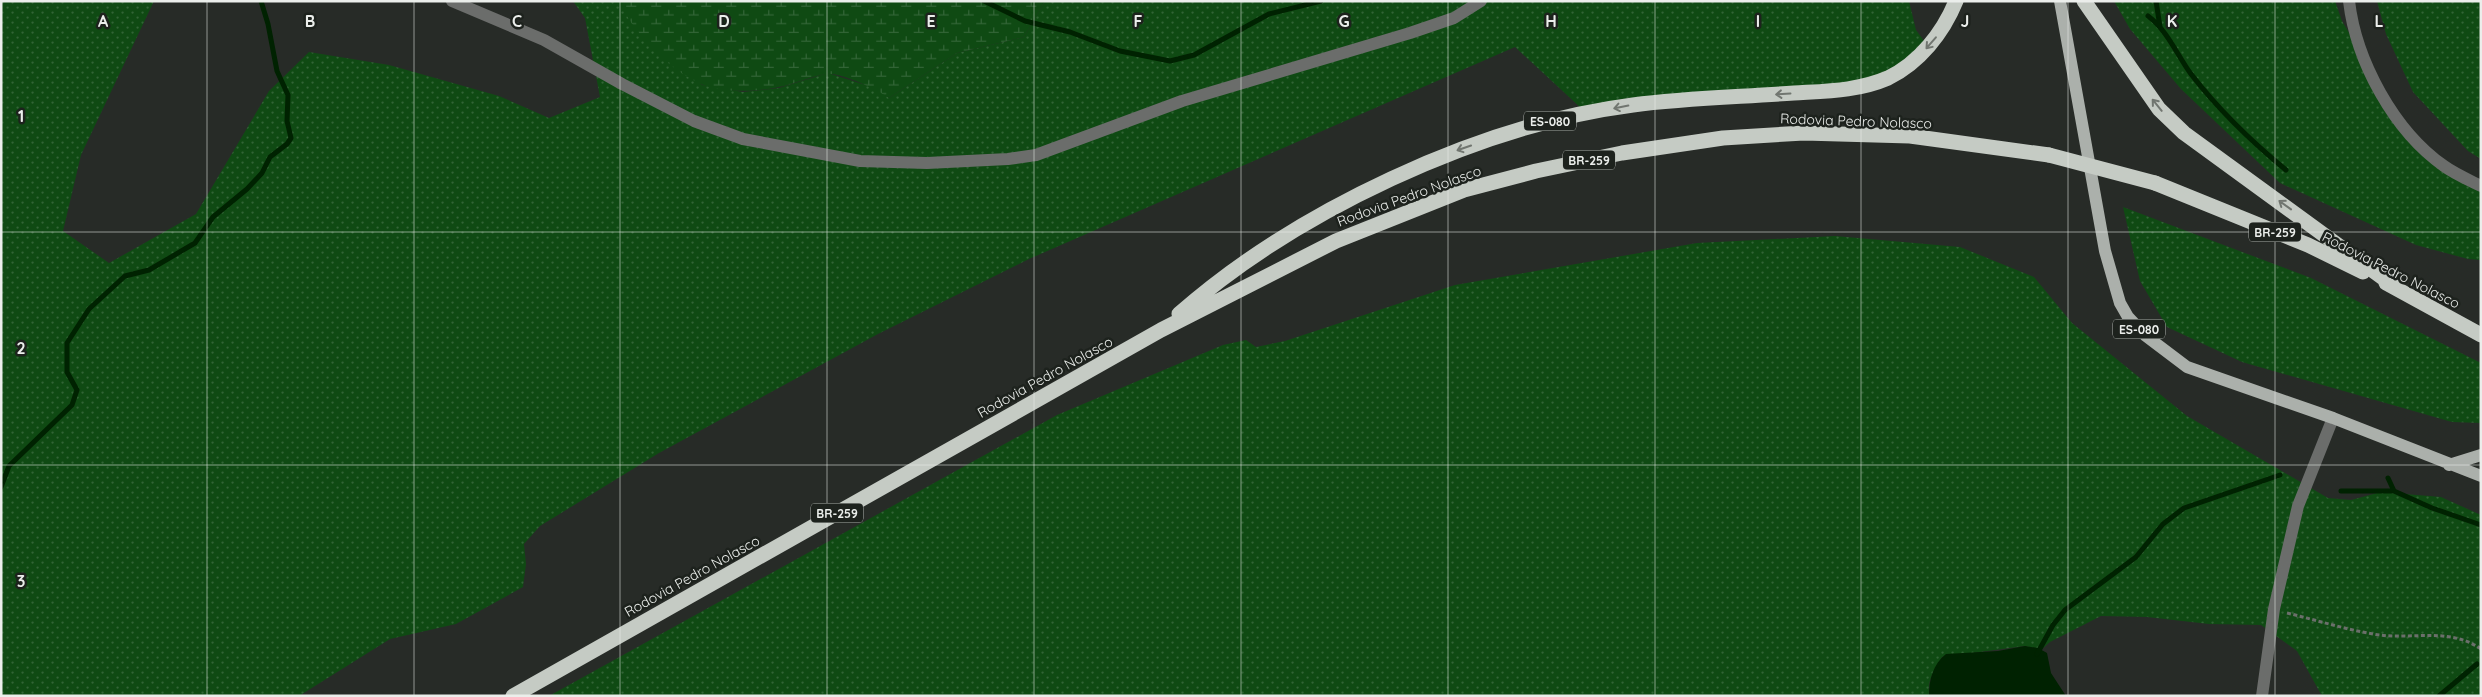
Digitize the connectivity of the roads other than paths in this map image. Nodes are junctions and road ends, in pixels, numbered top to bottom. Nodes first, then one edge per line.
1 (452, 1) edge
2 (1482, 1) edge
3 (1956, 1) edge
4 (2060, 1) edge
5 (2084, 1) edge
6 (2349, 1) edge
7 (2481, 186) edge
8 (2394, 286) junction
9 (1160, 330) junction
10 (2481, 336) edge
11 (2333, 418) junction
12 (2481, 455) edge
13 (2449, 465) junction
14 (2481, 476) edge
15 (513, 696) edge
16 (2262, 696) edge

1 - 2 street
3 -> 9 highway, ES-080
4 - 11 main road, ES-080
8 -> 5 highway
6 - 7 street
8 - 9 highway, Rodovia Pedro Nolasco / BR-259, bridge
8 - 10 highway, Rodovia Pedro Nolasco / BR-259
9 - 15 highway, Rodovia Pedro Nolasco / BR-259
11 - 13 main road, ES-080
11 - 16 street
12 - 13 main road
13 - 14 main road

